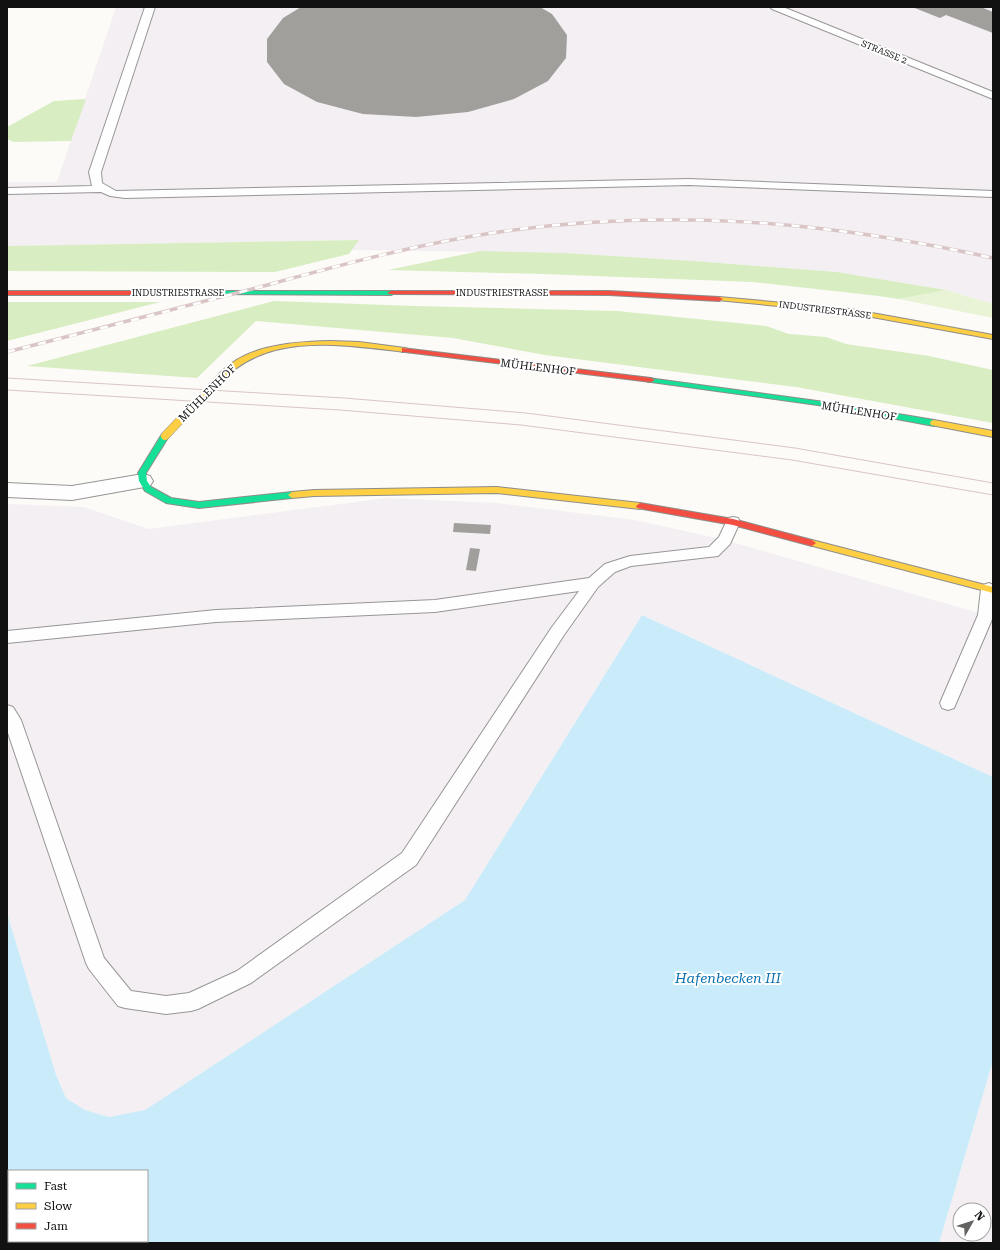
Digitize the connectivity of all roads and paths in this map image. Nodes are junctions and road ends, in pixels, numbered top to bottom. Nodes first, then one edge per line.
1 (150, 7) edge
2 (776, 7) edge
3 (993, 96) edge
4 (102, 189) junction
5 (7, 190) edge
6 (993, 194) edge
7 (7, 293) edge
8 (993, 337) edge
9 (993, 434) edge
10 (143, 481) junction
11 (7, 490) edge
12 (733, 522) junction
13 (593, 583) junction
14 (991, 590) edge
15 (7, 637) edge
16 (948, 703) dead end
17 (7, 712) edge

1 - 4 lane
2 - 3 lane, STRASSE 2
4 - 5 lane
4 - 6 lane
7 - 8 street, INDUSTRIESTRASSE
9 - 10 street, MÜHLENHOF, bridge
10 - 11 street
10 - 12 street
12 - 13 lane
12 - 14 street
13 - 15 lane
13 - 17 lane
14 - 16 lane

